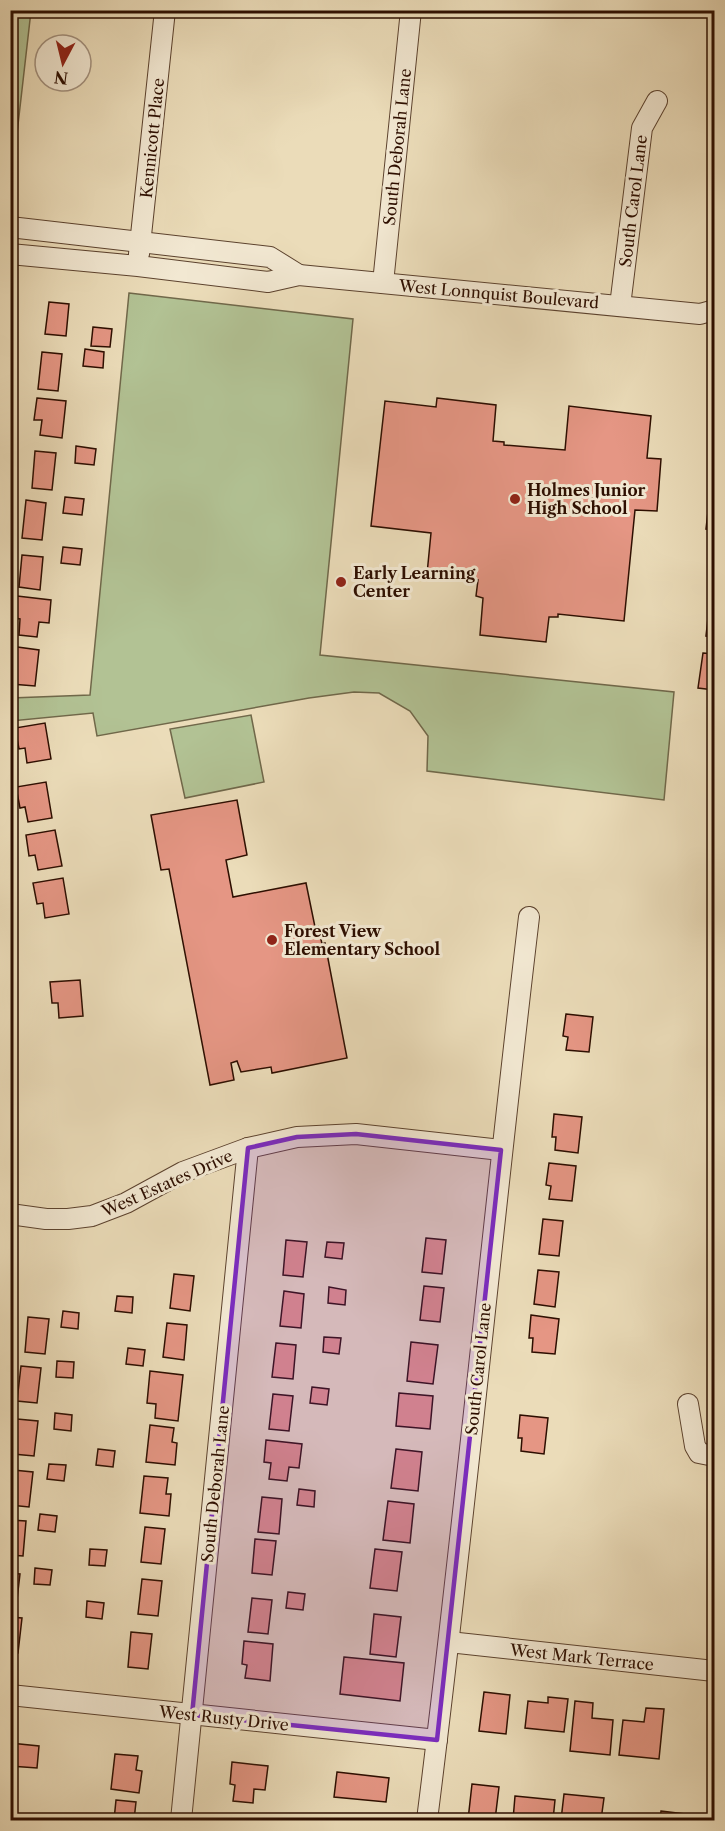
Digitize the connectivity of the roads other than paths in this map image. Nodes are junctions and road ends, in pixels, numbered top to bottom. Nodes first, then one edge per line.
1 (165, 10) edge
2 (411, 10) edge
3 (657, 101) dead end
4 (11, 230) edge
5 (141, 241) junction
6 (10, 254) edge
7 (138, 266) junction
8 (299, 276) junction
9 (383, 283) junction
10 (620, 306) junction
11 (710, 315) edge
12 (529, 917) dead end
13 (248, 1148) junction
14 (501, 1150) junction
15 (10, 1214) edge
16 (688, 1404) dead end
17 (714, 1456) edge
18 (449, 1642) junction
19 (714, 1671) edge
20 (10, 1695) edge
21 (192, 1715) junction
22 (437, 1740) junction
23 (181, 1821) edge
24 (427, 1821) edge

1 - 5 street, Kennicott Place
2 - 9 street, South Deborah Lane
3 - 10 street, South Carol Lane
4 - 5 street, West Lonnquist Boulevard
5 - 7 street, Kennicott Place
5 - 8 street, West Lonnquist Boulevard
6 - 7 street, West Lonnquist Boulevard
7 - 8 street, West Lonnquist Boulevard
8 - 9 street, West Lonnquist Boulevard
9 - 10 street, West Lonnquist Boulevard
10 - 11 street, West Lonnquist Boulevard
12 - 14 street, South Carol Lane
13 - 14 street, West Estates Drive
13 - 15 street, West Estates Drive
13 - 21 street, South Deborah Lane
14 - 18 street, South Carol Lane
16 - 17 street
18 - 19 street, West Mark Terrace
18 - 22 street, South Carol Lane
20 - 21 street, West Rusty Drive
21 - 22 street, West Rusty Drive
21 - 23 street, South Deborah Lane
22 - 24 street, South Carol Lane

